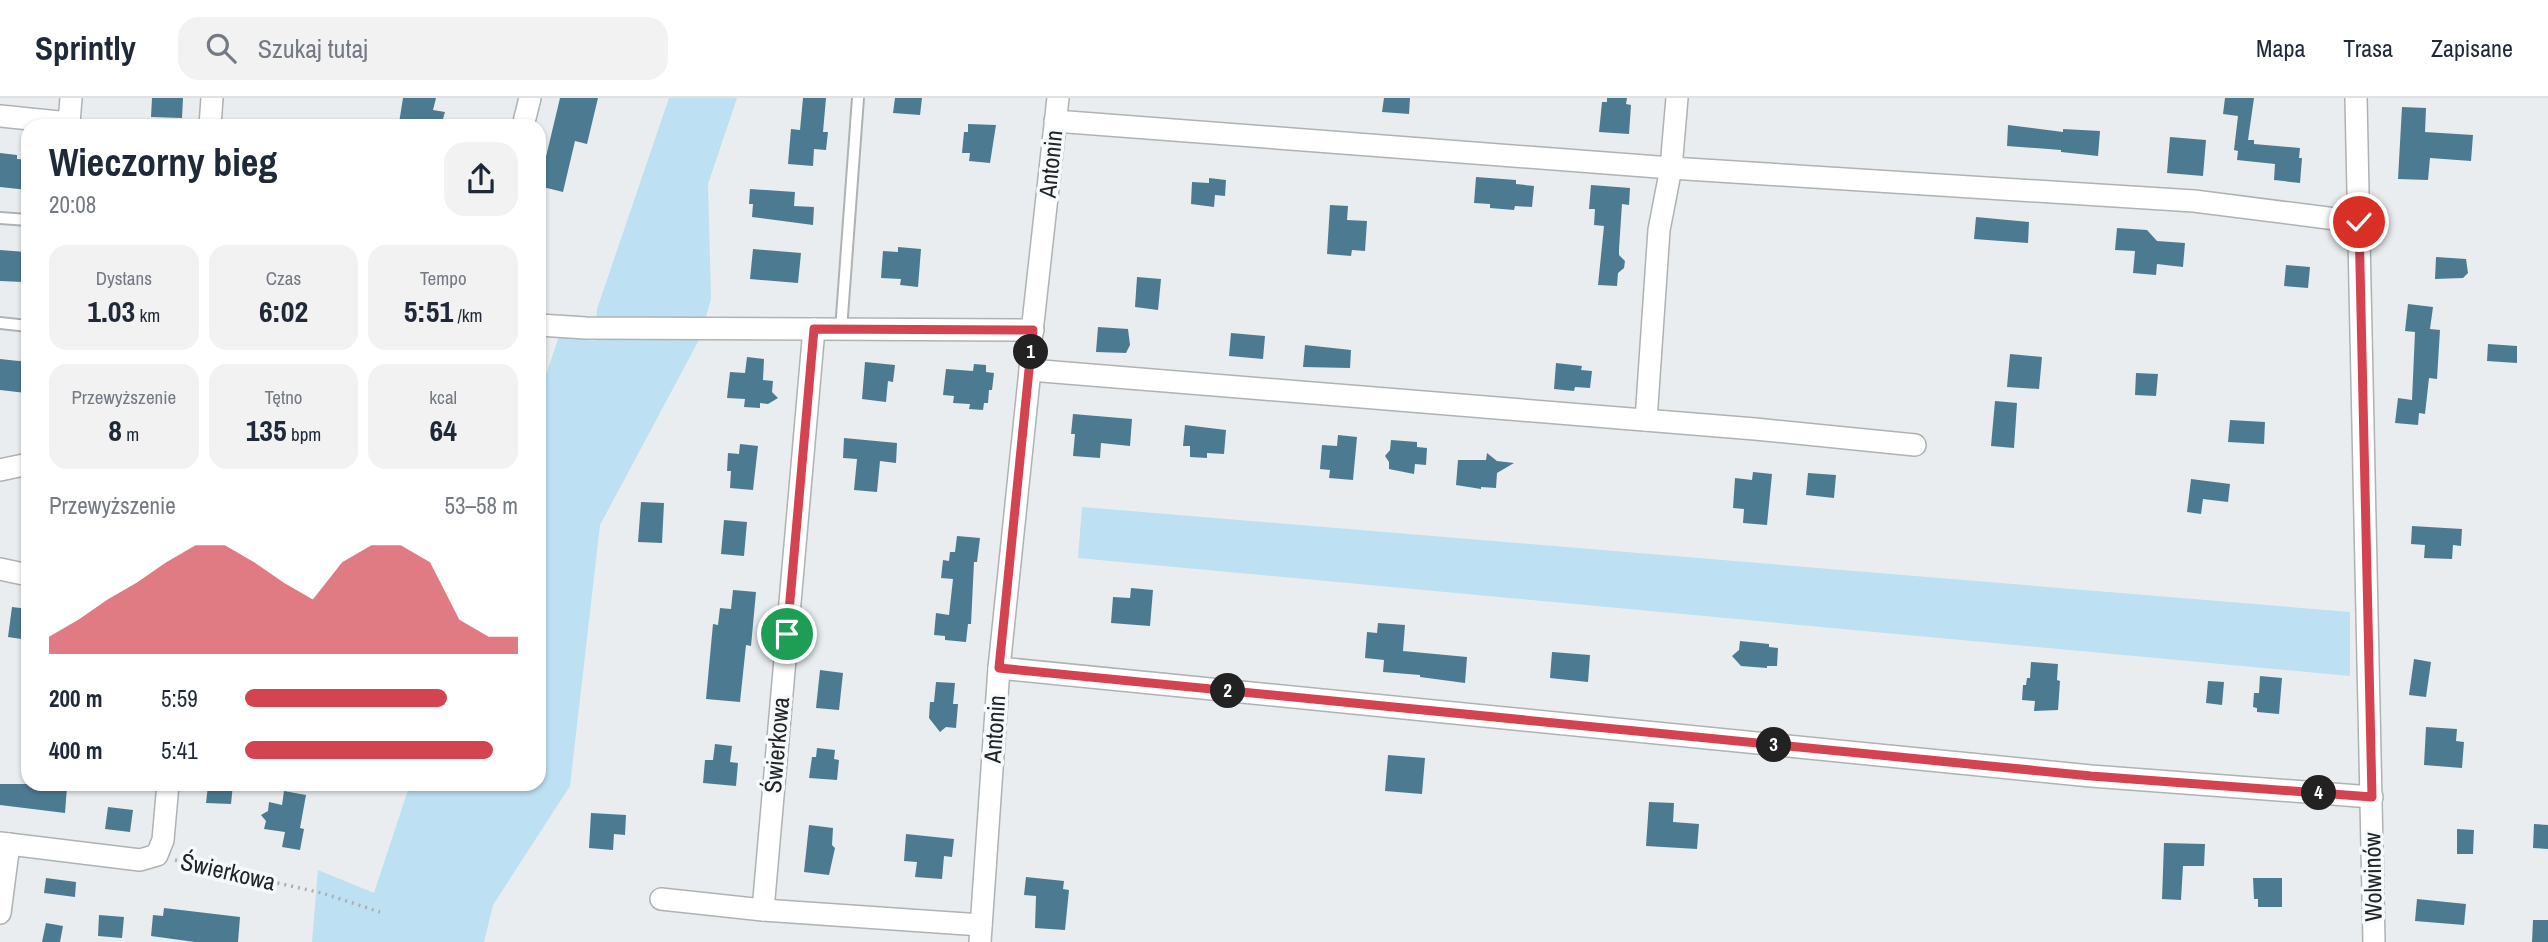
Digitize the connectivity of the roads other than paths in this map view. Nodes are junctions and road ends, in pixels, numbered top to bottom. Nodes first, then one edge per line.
1 (71, 98) edge
2 (212, 98) edge
3 (530, 98) edge
4 (858, 98) edge
5 (1058, 98) edge
6 (1677, 98) edge
7 (2356, 98) edge
8 (0, 117) edge
9 (23, 119) edge
10 (69, 119) edge
11 (210, 119) edge
12 (525, 119) edge
13 (1055, 121) junction
14 (1671, 168) junction
15 (0, 218) edge
16 (21, 220) edge
17 (2359, 222) junction
18 (0, 323) edge
19 (21, 325) edge
20 (546, 325) edge
21 (814, 329) junction
22 (841, 330) junction
23 (1033, 330) junction
24 (1030, 370) junction
25 (1646, 420) junction
26 (1915, 445) dead end
27 (21, 466) edge
28 (0, 470) edge
29 (0, 569) edge
30 (21, 574) edge
31 (999, 668) junction
32 (167, 791) edge
33 (2372, 797) junction
34 (4, 844) edge
35 (661, 899) dead end
36 (763, 910) junction
37 (0, 914) edge
38 (981, 934) edge
39 (2374, 942) edge

1 - 10 street
2 - 11 street
3 - 12 street
4 - 22 lane
5 - 13 street, Antonin
6 - 14 street
7 - 17 street, Wolwinów
8 - 9 street
13 - 14 street
13 - 23 street, Antonin
14 - 17 street
14 - 25 street
15 - 16 lane
17 - 33 street, Wolwinów
18 - 19 lane
20 - 21 street
21 - 22 street
21 - 36 street, Świerkowa
22 - 23 street
23 - 24 street, Antonin
24 - 25 street
24 - 31 street, Antonin
25 - 26 street
27 - 28 street
29 - 30 street
31 - 33 street
31 - 38 street, Antonin
32 - 34 street
33 - 39 street, Wolwinów
34 - 37 street
35 - 36 street
36 - 38 street

